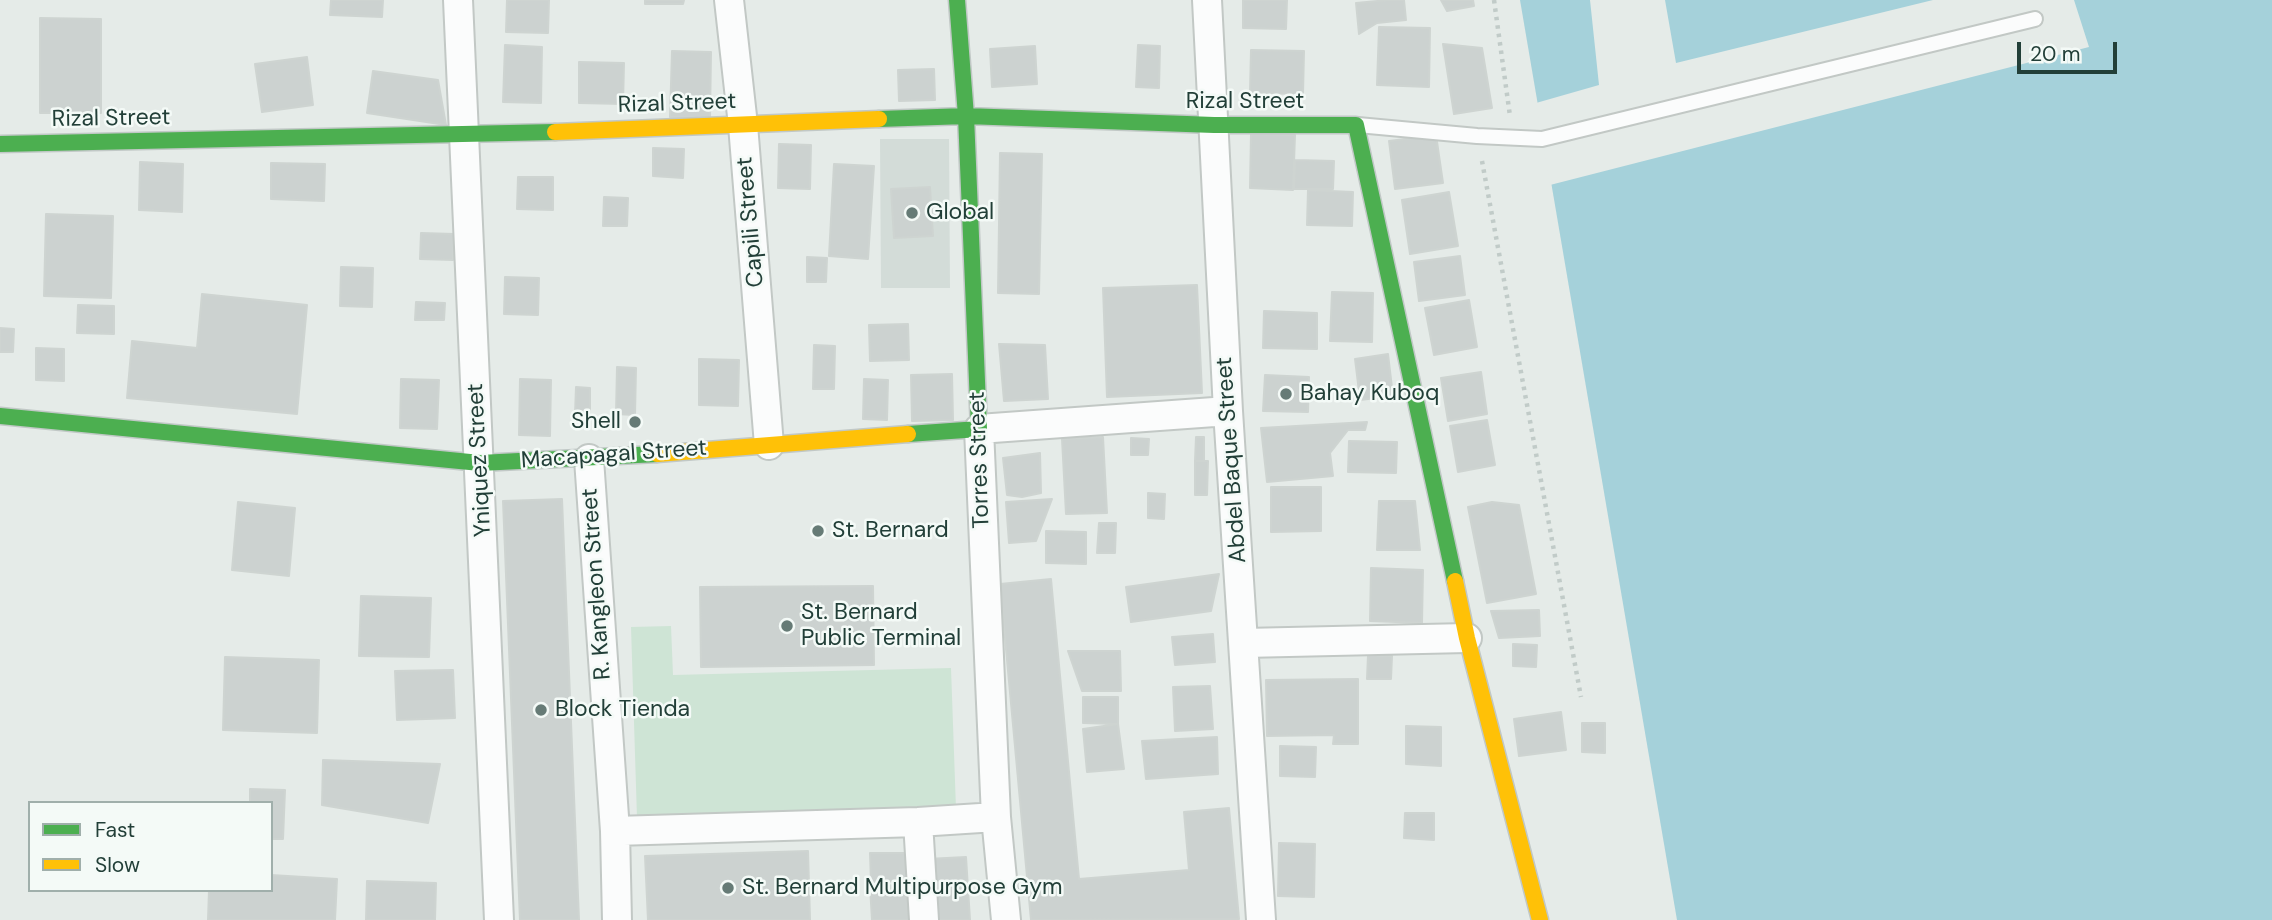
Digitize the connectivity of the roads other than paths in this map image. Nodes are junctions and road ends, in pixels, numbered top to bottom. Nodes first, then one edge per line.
1 (458, 0) edge
2 (729, 0) edge
3 (957, 0) edge
4 (1207, 0) edge
5 (2035, 19) dead end
6 (966, 116) junction
7 (743, 125) junction
8 (1214, 125) junction
9 (1356, 125) junction
10 (464, 135) junction
11 (0, 144) edge
12 (1228, 411) junction
13 (0, 416) edge
14 (978, 429) junction
15 (769, 445) junction
16 (589, 458) junction
17 (480, 463) junction
18 (1467, 638) junction
19 (1244, 643) junction
20 (996, 817) junction
21 (918, 822) junction
22 (615, 831) junction
23 (499, 920) edge
24 (617, 920) edge
25 (924, 920) edge
26 (1006, 920) edge
27 (1261, 920) edge
28 (1540, 920) edge

1 - 10 street, Yniquez Street
2 - 7 street, Capili Street
3 - 6 street, Torres Street
4 - 8 street, Abdel Baque Street
5 - 9 lane
6 - 7 street, Rizal Street
6 - 8 street, Rizal Street
6 - 14 street, Torres Street
7 - 10 street, Rizal Street
7 - 15 street, Capili Street
8 - 9 street, Rizal Street
8 - 12 street, Abdel Baque Street
9 - 18 street
10 - 11 street, Rizal Street
10 - 17 street, Yniquez Street
12 - 14 street, Macapagal Street
12 - 19 street, Abdel Baque Street
13 - 17 street, Macapagal Street
14 - 15 street, Macapagal Street
14 - 20 street, Torres Street
15 - 16 street, Macapagal Street
16 - 17 street, Macapagal Street
16 - 22 street, R. Kangleon Street
17 - 23 street, Yniquez Street
18 - 19 street
18 - 28 street
19 - 27 street, Abdel Baque Street
20 - 21 street
20 - 26 street, Torres Street
21 - 22 street
21 - 25 street
22 - 24 street, R. Kangleon Street

